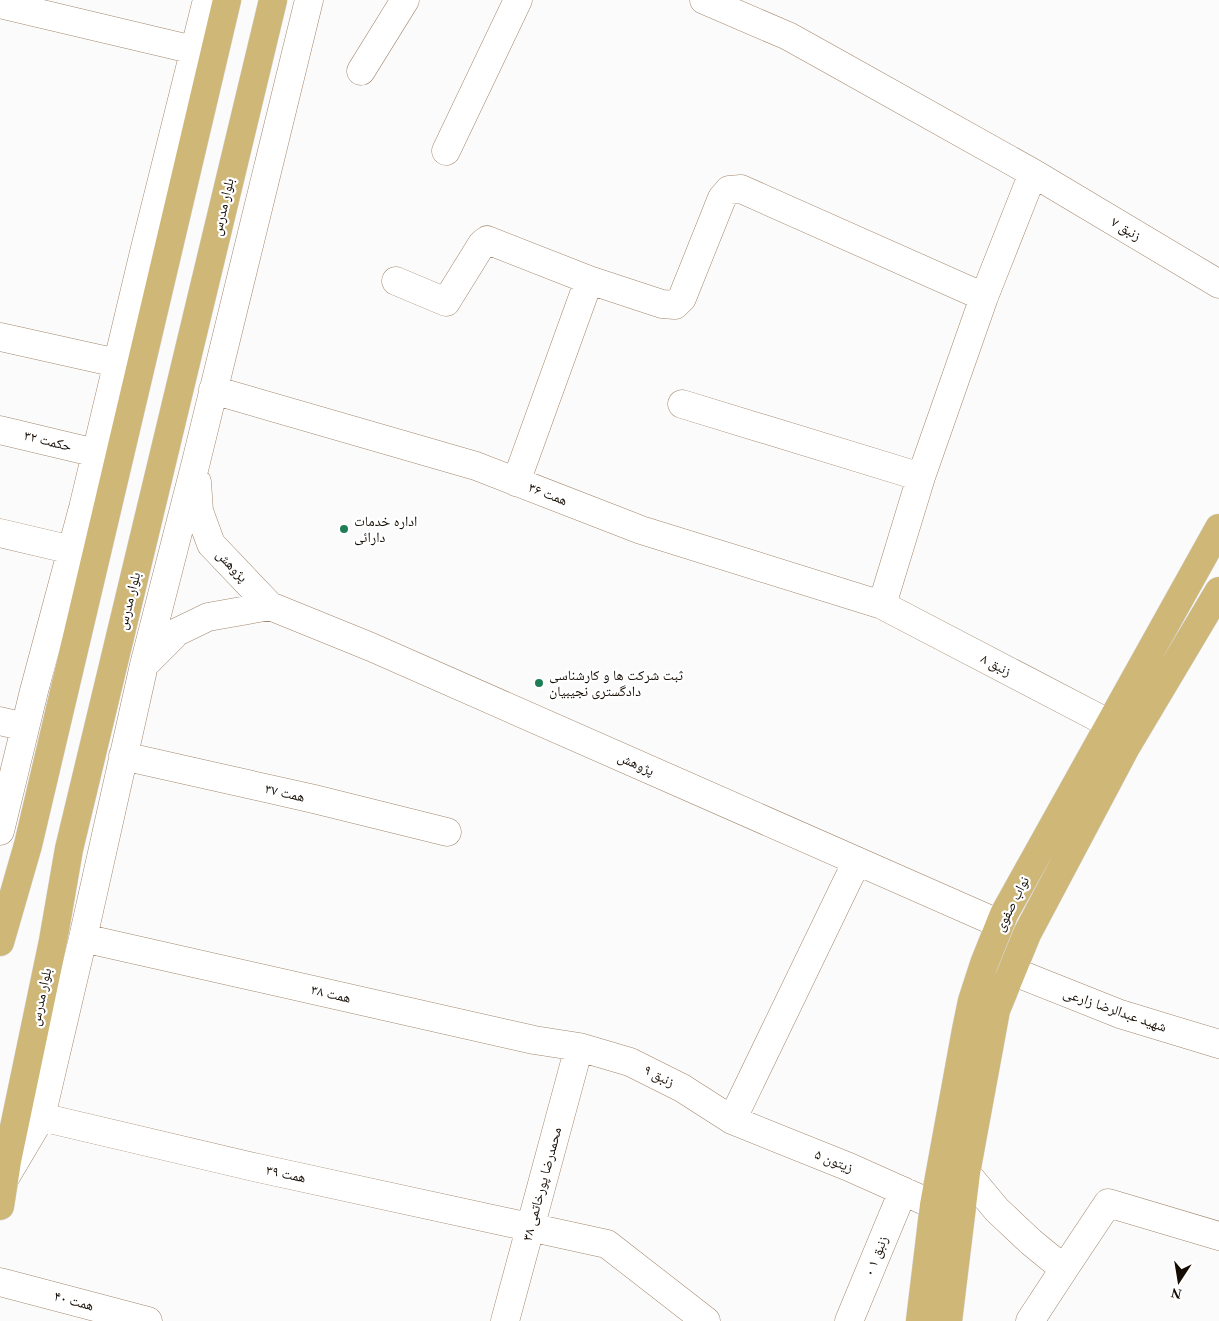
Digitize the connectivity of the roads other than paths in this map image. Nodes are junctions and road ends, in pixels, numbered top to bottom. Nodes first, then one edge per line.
1 (207, 0) edge
2 (227, 0) edge
3 (274, 0) edge
4 (310, 0) edge
5 (405, 0) edge
6 (518, 0) edge
7 (704, 0) edge
8 (0, 4) edge
9 (194, 50) junction
10 (361, 71) dead end
11 (243, 121) junction
12 (276, 130) junction
13 (446, 151) dead end
14 (1033, 173) junction
15 (396, 280) dead end
16 (589, 280) junction
17 (1219, 284) edge
18 (984, 297) junction
19 (0, 336) edge
20 (117, 363) junction
21 (213, 390) junction
22 (682, 404) dead end
23 (0, 430) edge
24 (96, 453) junction
25 (196, 462) junction
26 (921, 477) junction
27 (516, 482) junction
28 (1219, 528) edge
29 (0, 533) edge
30 (72, 550) junction
31 (1219, 591) edge
32 (882, 605) junction
33 (270, 606) junction
34 (144, 665) junction
35 (13, 724) edge
36 (1110, 724) junction
37 (123, 756) junction
38 (1059, 817) junction
39 (0, 831) edge
40 (1082, 831) junction
41 (447, 832) dead end
42 (857, 861) junction
43 (1000, 924) junction
44 (83, 938) junction
45 (0, 942) edge
46 (1012, 971) junction
47 (1219, 1044) edge
48 (579, 1047) junction
49 (41, 1117) junction
50 (732, 1120) junction
51 (966, 1173) junction
52 (4, 1179) junction
53 (903, 1191) junction
54 (934, 1205) junction
55 (0, 1206) edge
56 (531, 1228) junction
57 (1219, 1236) edge
58 (1064, 1269) junction
59 (0, 1282) edge
60 (148, 1321) edge
61 (505, 1321) edge
62 (706, 1321) edge
63 (849, 1321) edge
64 (920, 1321) edge
65 (948, 1321) edge
66 (1030, 1321) edge

1 - 9 street
2 - 45 main road
3 - 11 main road, بلوار مدرس
4 - 12 street
5 - 10 street
6 - 13 street
7 - 14 street, زنبق ۷
8 - 9 street
9 - 20 street
11 - 12 street
11 - 52 main road, بلوار مدرس
12 - 21 street
14 - 17 street, زنبق ۷
14 - 18 street
15 - 16 street
16 - 18 street
16 - 27 street
18 - 26 street
19 - 20 street
20 - 24 street
21 - 25 street
21 - 27 street, همت ۳۶
22 - 26 street
23 - 24 street, حکمت ۳۲
24 - 30 street
25 - 33 street, پژوهش
25 - 34 street
26 - 32 street
27 - 32 street, همت ۳۶
28 - 36 main road, نواب صفوی
29 - 30 street
30 - 35 street
31 - 40 main road, نواب صفوی
32 - 36 street, زنبق ۸
33 - 34 street
33 - 42 street, پژوهش
34 - 37 street
35 - 39 street
36 - 38 main road, نواب صفوی
37 - 41 street, همت ۳۷
37 - 44 street
38 - 40 main road
38 - 43 main road, نواب صفوی
40 - 46 main road, نواب صفوی
42 - 43 street, پژوهش
42 - 50 street
43 - 54 main road, نواب صفوی
44 - 48 street, همت ۳۸
44 - 49 street
46 - 47 street, شهید عبدالرضا زارعی
46 - 51 main road, نواب صفوی
48 - 50 street, زنبق ۹
48 - 56 street, محمدرضا پورخاتمی ۳۸
49 - 52 street
49 - 56 street, همت ۳۹
50 - 53 street, زیتون ۵
51 - 58 street
51 - 65 main road, نواب صفوی
52 - 55 main road, بلوار مدرس
53 - 54 street, زیتون ۵
53 - 63 street, زنبق ۱ ۰
54 - 64 main road, نواب صفوی
56 - 61 street, محمدرضا پورخاتمی ۳۸
56 - 62 street, همت ۳۹
57 - 58 street
58 - 66 street
59 - 60 street, همت ۴۰

